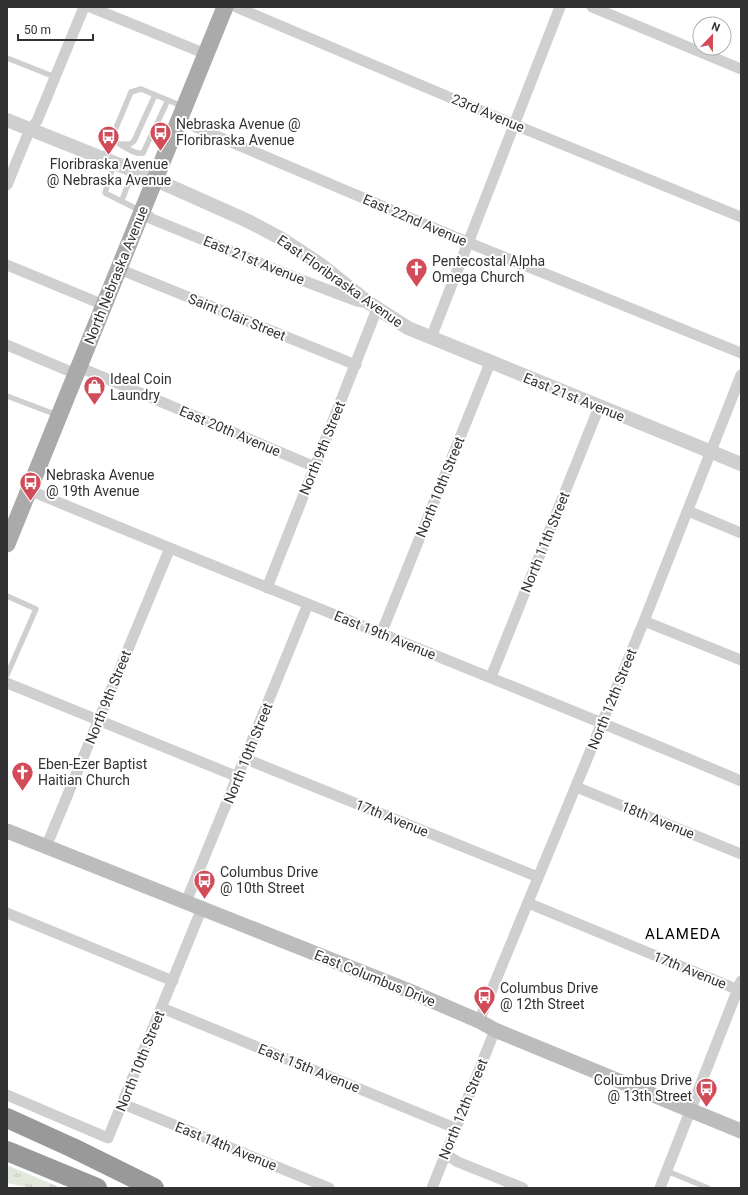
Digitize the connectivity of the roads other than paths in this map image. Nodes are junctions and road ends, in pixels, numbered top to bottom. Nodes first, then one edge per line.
1 (84, 7) edge
2 (90, 7) edge
3 (225, 7) edge
4 (236, 7) edge
5 (560, 7) edge
6 (592, 7) edge
7 (206, 54) junction
8 (7, 58) edge
9 (741, 69) edge
10 (55, 77) junction
11 (155, 95) junction
12 (168, 100) junction
13 (181, 114) junction
14 (7, 120) edge
15 (515, 125) junction
16 (30, 129) junction
17 (111, 140) junction
18 (122, 144) junction
19 (108, 161) junction
20 (133, 171) junction
21 (154, 180) junction
22 (7, 184) edge
23 (122, 200) junction
24 (141, 211) junction
25 (741, 217) edge
26 (467, 242) junction
27 (7, 265) edge
28 (119, 269) junction
29 (104, 305) junction
30 (373, 306) junction
31 (408, 328) joint
32 (431, 338) junction
33 (7, 345) edge
34 (741, 354) edge
35 (490, 363) junction
36 (356, 365) junction
37 (78, 371) junction
38 (741, 375) edge
39 (7, 396) edge
40 (599, 407) junction
41 (59, 416) junction
42 (711, 452) junction
43 (741, 464) edge
44 (315, 467) junction
45 (29, 490) junction
46 (688, 511) junction
47 (741, 533) edge
48 (7, 544) edge
49 (170, 548) junction
50 (267, 588) junction
51 (7, 596) edge
52 (308, 604) junction
53 (644, 621) junction
54 (381, 634) junction
55 (741, 660) edge
56 (7, 675) edge
57 (491, 677) junction
58 (7, 683) edge
59 (99, 721) junction
60 (602, 722) junction
61 (246, 759) junction
62 (238, 777) junction
63 (741, 781) edge
64 (576, 787) junction
65 (7, 832) edge
66 (46, 847) junction
67 (741, 854) edge
68 (538, 877) junction
69 (186, 902) junction
70 (528, 903) junction
71 (202, 908) junction
72 (7, 913) edge
73 (173, 981) junction
74 (740, 987) edge
75 (162, 1008) junction
76 (479, 1021) junction
77 (495, 1030) junction
78 (7, 1095) edge
79 (123, 1104) junction
80 (690, 1110) junction
81 (7, 1118) edge
82 (455, 1128) junction
83 (741, 1131) edge
84 (7, 1151) edge
85 (445, 1154) junction
86 (667, 1171) junction
87 (97, 1188) edge
88 (154, 1188) edge
89 (329, 1188) edge
90 (432, 1188) edge
91 (523, 1188) edge
92 (660, 1188) edge
93 (708, 1188) edge

1 - 10 street
2 - 7 street
3 - 7 main road, North Nebraska Avenue
4 - 15 street, 23rd Avenue
5 - 15 street
6 - 9 street
7 - 13 main road, North Nebraska Avenue
8 - 10 lane
10 - 16 street
11 - 12 lane
11 - 17 lane
11 - 18 lane
12 - 13 lane
12 - 18 lane
13 - 21 main road, North Nebraska Avenue
13 - 26 street, East 22nd Avenue
14 - 16 street, East Floribraska Avenue
15 - 25 street, 23rd Avenue
15 - 26 street
16 - 19 street, East Floribraska Avenue
16 - 22 street
17 - 18 lane
17 - 19 lane
19 - 20 street, East Floribraska Avenue
19 - 23 lane
20 - 21 street, East Floribraska Avenue
20 - 23 lane
21 - 24 main road, North Nebraska Avenue
21 - 30 street, East Floribraska Avenue
23 - 24 lane
24 - 28 main road, North Nebraska Avenue
24 - 30 street, East 21st Avenue
26 - 32 street
26 - 34 street, East 22nd Avenue
27 - 29 street
28 - 29 main road, North Nebraska Avenue
28 - 36 street, Saint Clair Street
29 - 37 main road, North Nebraska Avenue
30 - 31 street, East Floribraska Avenue
30 - 36 street, North 9th Street
31 - 32 street, East 21st Avenue
32 - 35 street, East 21st Avenue
33 - 37 street, East 20th Avenue
35 - 40 street, East 21st Avenue
35 - 54 street, North 10th Street
36 - 44 street, North 9th Street
37 - 41 main road, North Nebraska Avenue
37 - 44 street, East 20th Avenue
38 - 42 street, North 12th Street
39 - 41 lane
40 - 42 street, East 21st Avenue
40 - 57 street, North 11th Street
41 - 45 main road, North Nebraska Avenue
42 - 43 street, East 21st Avenue
42 - 46 street, North 12th Street
44 - 50 street, North 9th Street
45 - 48 main road, North Nebraska Avenue
45 - 49 street, East 19th Avenue
46 - 47 street
46 - 53 street, North 12th Street
49 - 50 street, East 19th Avenue
49 - 59 street, North 9th Street
50 - 52 street, East 19th Avenue
51 - 56 lane
52 - 54 street, East 19th Avenue
52 - 61 street, North 10th Street
53 - 55 street
53 - 60 street, North 12th Street
54 - 57 street, East 19th Avenue
57 - 60 street, East 19th Avenue
58 - 59 street
59 - 62 street
59 - 66 street, North 9th Street
60 - 63 street, East 19th Avenue
60 - 64 street, North 12th Street
61 - 62 street, North 10th Street
61 - 68 street, 17th Avenue
62 - 69 street, North 10th Street
64 - 67 street, 18th Avenue
64 - 68 street, North 12th Street
65 - 66 main road, East Columbus Drive
66 - 69 main road, East Columbus Drive
68 - 70 street, North 12th Street
69 - 71 main road, East Columbus Drive
70 - 74 street, 17th Avenue
70 - 76 street, North 12th Street
71 - 73 street, North 10th Street
71 - 76 main road, East Columbus Drive
72 - 73 street
73 - 75 street, North 10th Street
74 - 80 street
75 - 79 street, North 10th Street
75 - 82 street, East 15th Avenue
76 - 77 main road, East Columbus Drive
77 - 80 main road, East Columbus Drive
77 - 82 street, North 12th Street
78 - 79 street, North 10th Street
79 - 89 street, East 14th Avenue
80 - 83 main road, East Columbus Drive
80 - 86 street
81 - 88 highway
82 - 85 street, North 12th Street
84 - 87 highway
85 - 90 street, North 12th Street
85 - 91 street
86 - 92 street
86 - 93 lane

